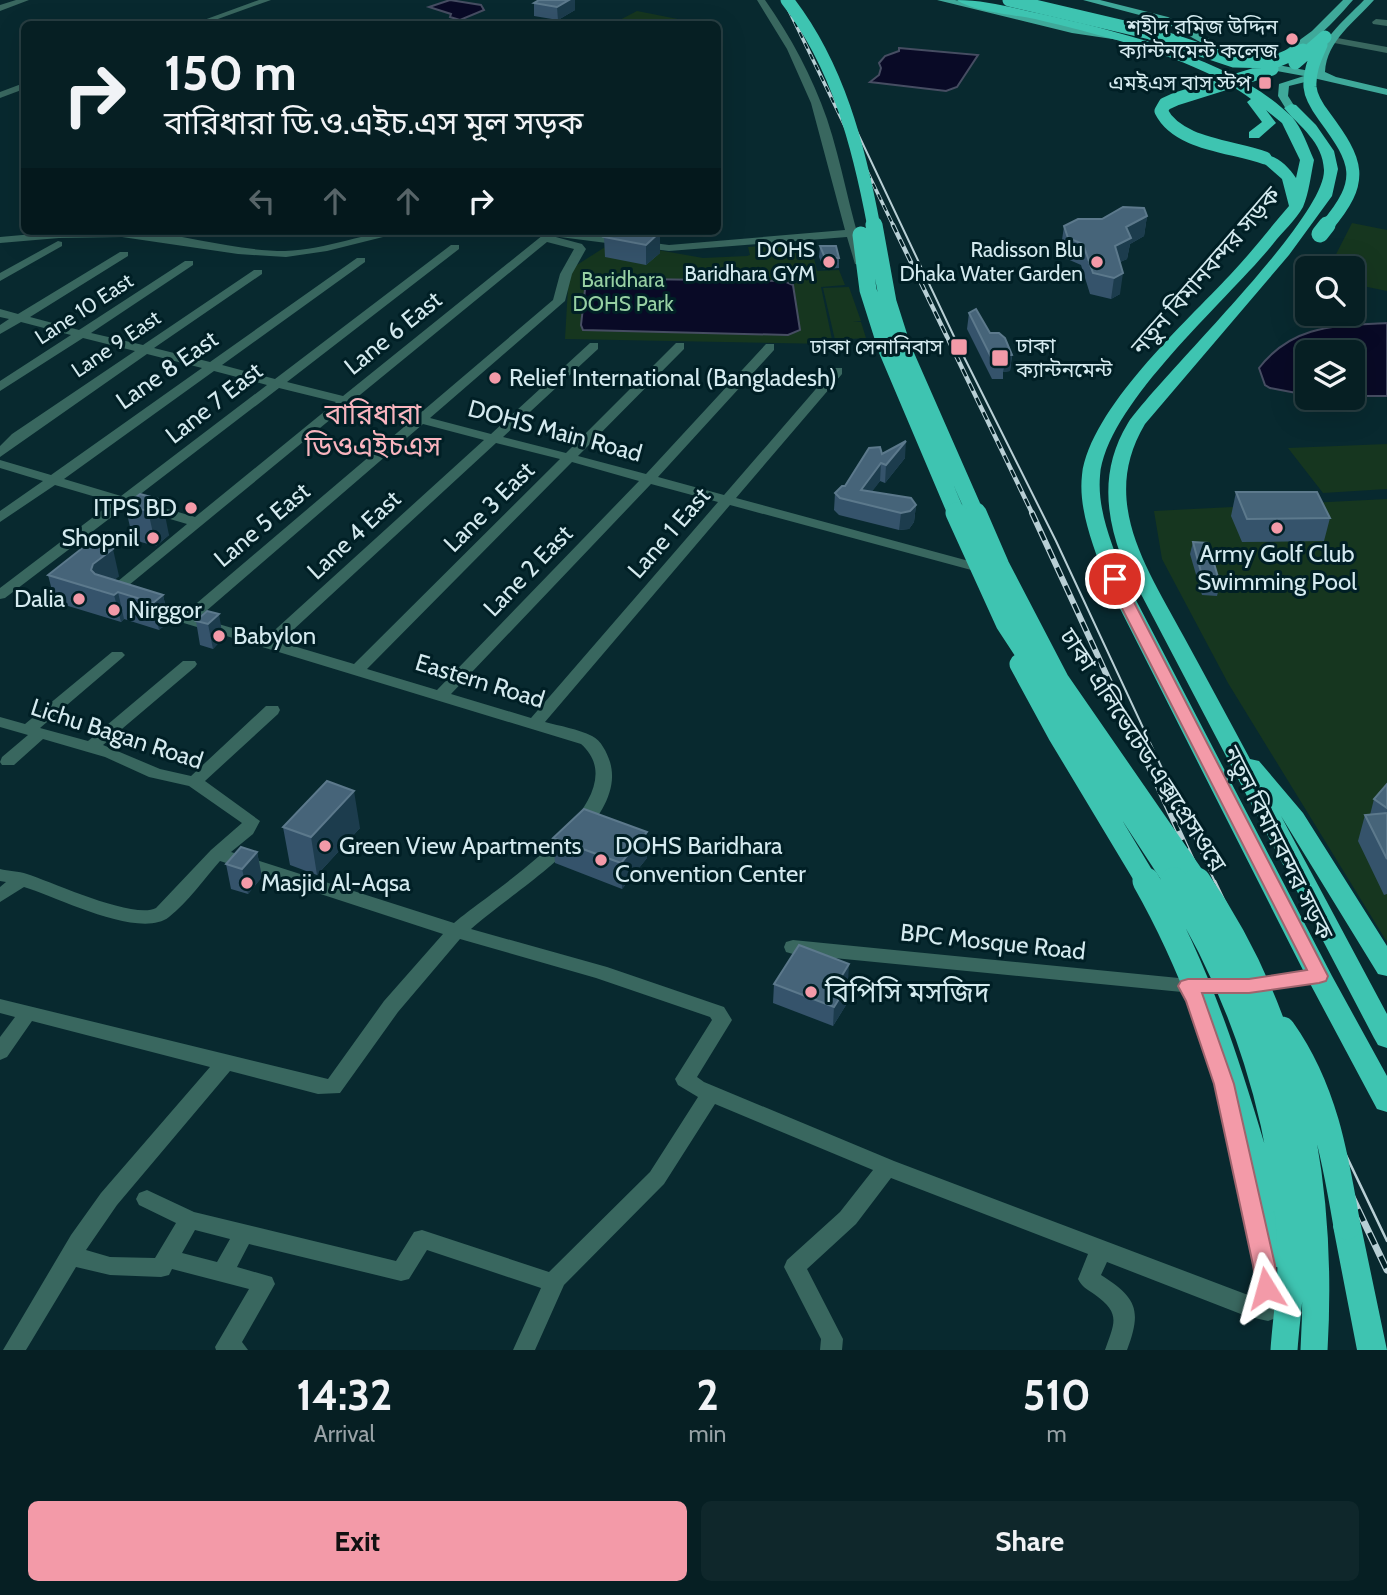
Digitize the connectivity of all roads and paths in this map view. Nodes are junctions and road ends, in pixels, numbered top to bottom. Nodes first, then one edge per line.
1 (25, 0) edge
2 (267, 0) edge
3 (761, 0) edge
4 (777, 0) edge
5 (787, 0) edge
6 (943, 0) edge
7 (963, 0) edge
8 (981, 0) edge
9 (997, 0) edge
10 (1009, 0) edge
11 (1088, 0) edge
12 (1350, 0) edge
13 (1363, 0) edge
14 (1369, 0) edge
15 (0, 8) edge
16 (206, 21) edge
17 (1376, 22) dead end
18 (1387, 23) edge
19 (1125, 35) junction
20 (1329, 39) junction
21 (1207, 42) junction
22 (1303, 50) junction
23 (1387, 50) edge
24 (1222, 64) junction
25 (1265, 66) junction
26 (1327, 78) junction
27 (1305, 79) junction
28 (1246, 84) junction
29 (21, 87) edge
30 (1387, 92) edge
31 (0, 95) edge
32 (1387, 97) edge
33 (1290, 107) junction
34 (1297, 206) junction
35 (849, 233) junction
36 (104, 235) edge
37 (136, 235) edge
38 (369, 235) edge
39 (540, 235) edge
40 (0, 240) edge
41 (58, 244) dead end
42 (455, 247) dead end
43 (124, 254) dead end
44 (361, 260) dead end
45 (190, 263) dead end
46 (1275, 263) junction
47 (258, 272) dead end
48 (0, 278) edge
49 (0, 313) edge
50 (20, 318) junction
51 (1191, 326) junction
52 (0, 330) edge
53 (1213, 332) junction
54 (83, 333) junction
55 (594, 346) dead end
56 (680, 346) dead end
57 (770, 347) dead end
58 (146, 349) junction
59 (212, 366) junction
60 (838, 371) dead end
61 (277, 384) junction
62 (0, 387) edge
63 (346, 400) junction
64 (422, 420) junction
65 (494, 438) junction
66 (0, 453) edge
67 (571, 458) junction
68 (0, 464) edge
69 (648, 479) junction
70 (52, 480) junction
71 (728, 499) junction
72 (124, 501) junction
73 (0, 518) edge
74 (196, 522) junction
75 (975, 567) junction
76 (0, 595) edge
77 (122, 600) joint
78 (187, 619) junction
79 (1006, 623) junction
80 (268, 645) junction
81 (117, 655) dead end
82 (189, 664) dead end
83 (357, 670) junction
84 (442, 694) junction
85 (272, 710) dead end
86 (0, 722) edge
87 (535, 723) junction
88 (34, 732) junction
89 (1228, 742) junction
90 (91, 747) junction
91 (8, 761) dead end
92 (194, 782) junction
93 (582, 821) junction
94 (604, 829) edge
95 (218, 854) junction
96 (0, 875) edge
97 (23, 879) junction
98 (0, 896) edge
99 (456, 931) junction
100 (793, 947) dead end
101 (1387, 967) edge
102 (1319, 976) junction
103 (1188, 986) junction
104 (0, 1006) edge
105 (28, 1013) junction
106 (1271, 1017) junction
107 (1387, 1038) edge
108 (0, 1052) edge
109 (226, 1062) junction
110 (712, 1093) junction
111 (1387, 1101) edge
112 (887, 1167) junction
113 (147, 1199) dead end
114 (190, 1220) junction
115 (244, 1233) junction
116 (1100, 1251) junction
117 (71, 1256) junction
118 (166, 1258) junction
119 (223, 1273) junction
120 (554, 1283) junction
121 (229, 1349) edge
122 (14, 1350) edge
123 (524, 1350) edge
124 (831, 1350) edge
125 (1116, 1350) edge
126 (1284, 1350) edge
127 (1312, 1350) edge
128 (1373, 1350) edge

1 - 15 street
2 - 16 street
3 - 35 street
4 - 79 highway, ঢাকা এলিভেটেড এক্সপ্রেসওয়ে, bridge
5 - 106 highway, ঢাকা এলিভেটেড এক্সপ্রেসওয়ে, bridge
6 - 19 main road
7 - 19 highway, নতুন বিমানবন্দর সড়ক
8 - 19 highway, নতুন বিমানবন্দর সড়ক
9 - 19 main road
10 - 22 highway, bridge
11 - 21 main road
12 - 22 main road
12 - 25 main road
13 - 20 main road
14 - 20 main road
17 - 18 street
19 - 24 highway, নতুন বিমানবন্দর সড়ক
19 - 28 highway, নতুন বিমানবন্দর সড়ক
20 - 23 street
20 - 26 main road
20 - 28 highway, bridge
20 - 46 highway, bridge
21 - 24 highway
21 - 25 main road
22 - 34 highway, bridge
24 - 28 highway, নতুন বিমানবন্দর সড়ক
25 - 26 main road
25 - 27 main road
25 - 28 main road
26 - 30 main road
27 - 32 main road
27 - 33 main road
28 - 33 highway, নতুন বিমানবন্দর সড়ক
28 - 34 highway, নতুন বিমানবন্দর সড়ক
29 - 31 street
33 - 46 highway, নতুন বিমানবন্দর সড়ক
34 - 51 highway, নতুন বিমানবন্দর সড়ক
35 - 39 street
35 - 75 street
36 - 40 street
37 - 38 street
39 - 63 street, Lane 6 East
39 - 64 street, Lane 5 East
41 - 48 street
42 - 61 street, Lane 7 East
43 - 50 street
44 - 59 street, Lane 8 East
45 - 54 street, Lane 10 East
46 - 53 highway, নতুন বিমানবন্দর সড়ক
47 - 58 street, Lane 9 East
49 - 50 street, DOHS Main Road
50 - 52 street
50 - 54 street, DOHS Main Road
51 - 53 highway
51 - 102 highway, নতুন বিমানবন্দর সড়ক
53 - 89 highway, নতুন বিমানবন্দর সড়ক
54 - 58 street, DOHS Main Road
54 - 62 street, Lane 10 East
55 - 65 street, Lane 4 East
56 - 67 street, Lane 3 East
57 - 69 street
58 - 59 street, DOHS Main Road
58 - 66 street, Lane 9 East
59 - 61 street, DOHS Main Road
59 - 70 street, Lane 8 East
60 - 71 street, Lane 1 East
61 - 63 street, DOHS Main Road
61 - 72 street, Lane 7 East
63 - 64 street, DOHS Main Road
63 - 74 street, Lane 6 East
64 - 65 street, DOHS Main Road
64 - 78 street, Lane 5 East
65 - 67 street, DOHS Main Road
65 - 80 street, Lane 4 East
67 - 69 street, DOHS Main Road
67 - 83 street, Lane 3 East
68 - 70 street
69 - 71 street, DOHS Main Road
69 - 84 street, Lane 2 East
70 - 72 street
70 - 73 street, Lane 8 East
71 - 75 street, DOHS Main Road
71 - 87 street, Lane 1 East
72 - 74 street
72 - 76 street, Lane 7 East
74 - 77 street, Lane 6 East
75 - 103 street
77 - 78 street, Eastern Road
78 - 80 street, Eastern Road
79 - 126 highway, ঢাকা এলিভেটেড এক্সপ্রেসওয়ে, bridge
79 - 127 highway, bridge
80 - 83 street, Eastern Road
81 - 88 street
82 - 90 street
83 - 84 street, Eastern Road
84 - 87 street, Eastern Road
85 - 92 street
86 - 88 street, Lichu Bagan Road
87 - 93 street, Eastern Road
88 - 90 street, Lichu Bagan Road
88 - 91 street
89 - 101 highway
89 - 107 highway, নতুন বিমানবন্দর সড়ক
90 - 92 street, Lichu Bagan Road
92 - 95 street, Lichu Bagan Road
93 - 94 street
93 - 99 street, Eastern Road
95 - 97 street
95 - 99 street
96 - 97 street
97 - 98 street
99 - 109 street, Eastern Road
99 - 110 street
100 - 103 street, BPC Mosque Road
102 - 103 street, BPC Mosque Road
102 - 111 highway, নতুন বিমানবন্দর সড়ক
103 - 116 street
104 - 105 street
105 - 108 street
105 - 109 street
106 - 127 highway, ঢাকা এলিভেটেড এক্সপ্রেসওয়ে, bridge
106 - 128 highway, bridge
109 - 117 street
110 - 112 street
110 - 120 street
112 - 116 street
112 - 124 street
113 - 114 street
114 - 115 street
114 - 118 street
115 - 119 street
115 - 120 street
116 - 125 street
117 - 118 street
117 - 122 street
118 - 119 street
119 - 121 street
120 - 123 street

